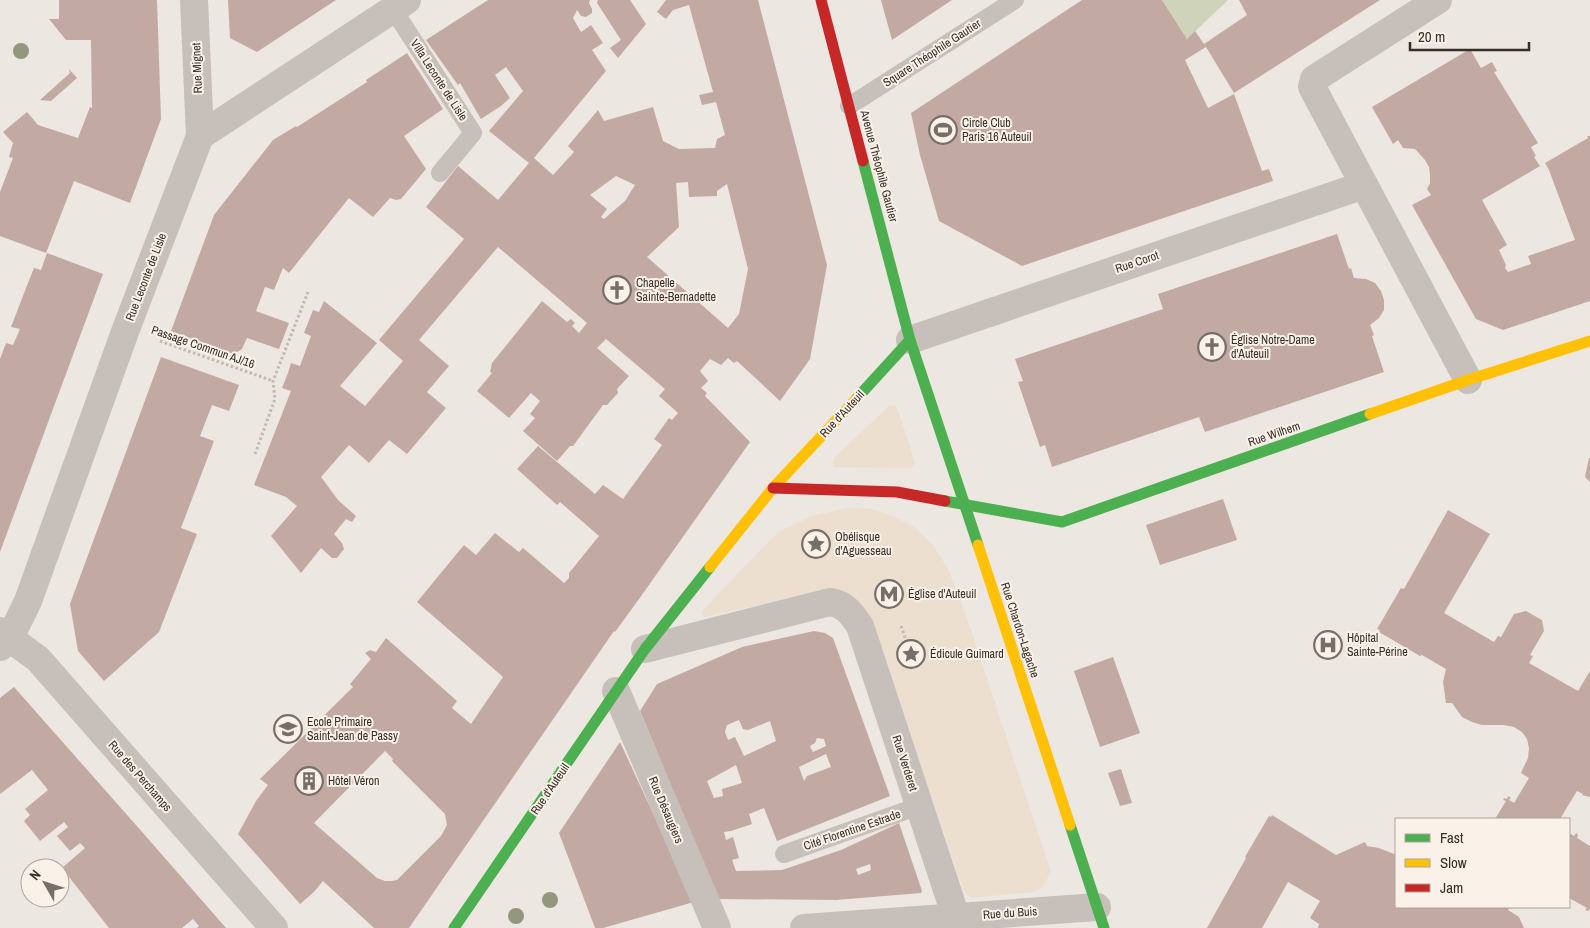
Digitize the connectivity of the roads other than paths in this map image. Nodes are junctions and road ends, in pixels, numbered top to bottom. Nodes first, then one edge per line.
1 (194, 0) edge
2 (821, 0) edge
3 (1015, 0) edge
4 (1438, 0) edge
5 (400, 4) edge
6 (849, 106) junction
7 (200, 136) junction
8 (440, 173) dead end
9 (1364, 185) junction
10 (910, 340) junction
11 (1590, 340) edge
12 (1468, 380) junction
13 (773, 488) junction
14 (964, 504) junction
15 (3, 639) edge
16 (645, 649) junction
17 (616, 691) junction
18 (919, 806) junction
19 (784, 854) dead end
20 (956, 917) junction
21 (1100, 918) edge
22 (274, 928) edge
23 (454, 928) edge
24 (717, 928) edge
25 (804, 928) edge

1 - 7 street, Rue Mignet
2 - 6 street, Avenue Théophile Gautier
3 - 6 lane, Square Théophile Gautier
4 - 9 street
5 - 7 street
5 - 8 lane, Villa Leconte de Lisle
6 - 10 street, Avenue Théophile Gautier
7 - 15 street, Rue Leconte de Lisle
9 - 10 street, Rue Corot
9 - 12 street
10 - 13 street, Rue d'Auteuil
10 - 14 street, Rue Chardon-Lagache
11 - 12 street, Rue Wilhem
12 - 14 street, Rue Wilhem
13 - 14 street
13 - 16 street, Rue d'Auteuil
14 - 21 street, Rue Chardon-Lagache
15 - 22 street, Rue des Perchamps
16 - 17 street, Rue d'Auteuil
16 - 18 street, Rue Verderet
17 - 23 street, Rue d'Auteuil
17 - 24 street, Rue Désaugiers
18 - 19 lane, Cité Florentine Estrade
18 - 20 street, Rue Verderet
20 - 21 street, Rue du Buis
20 - 25 street, Rue du Buis

